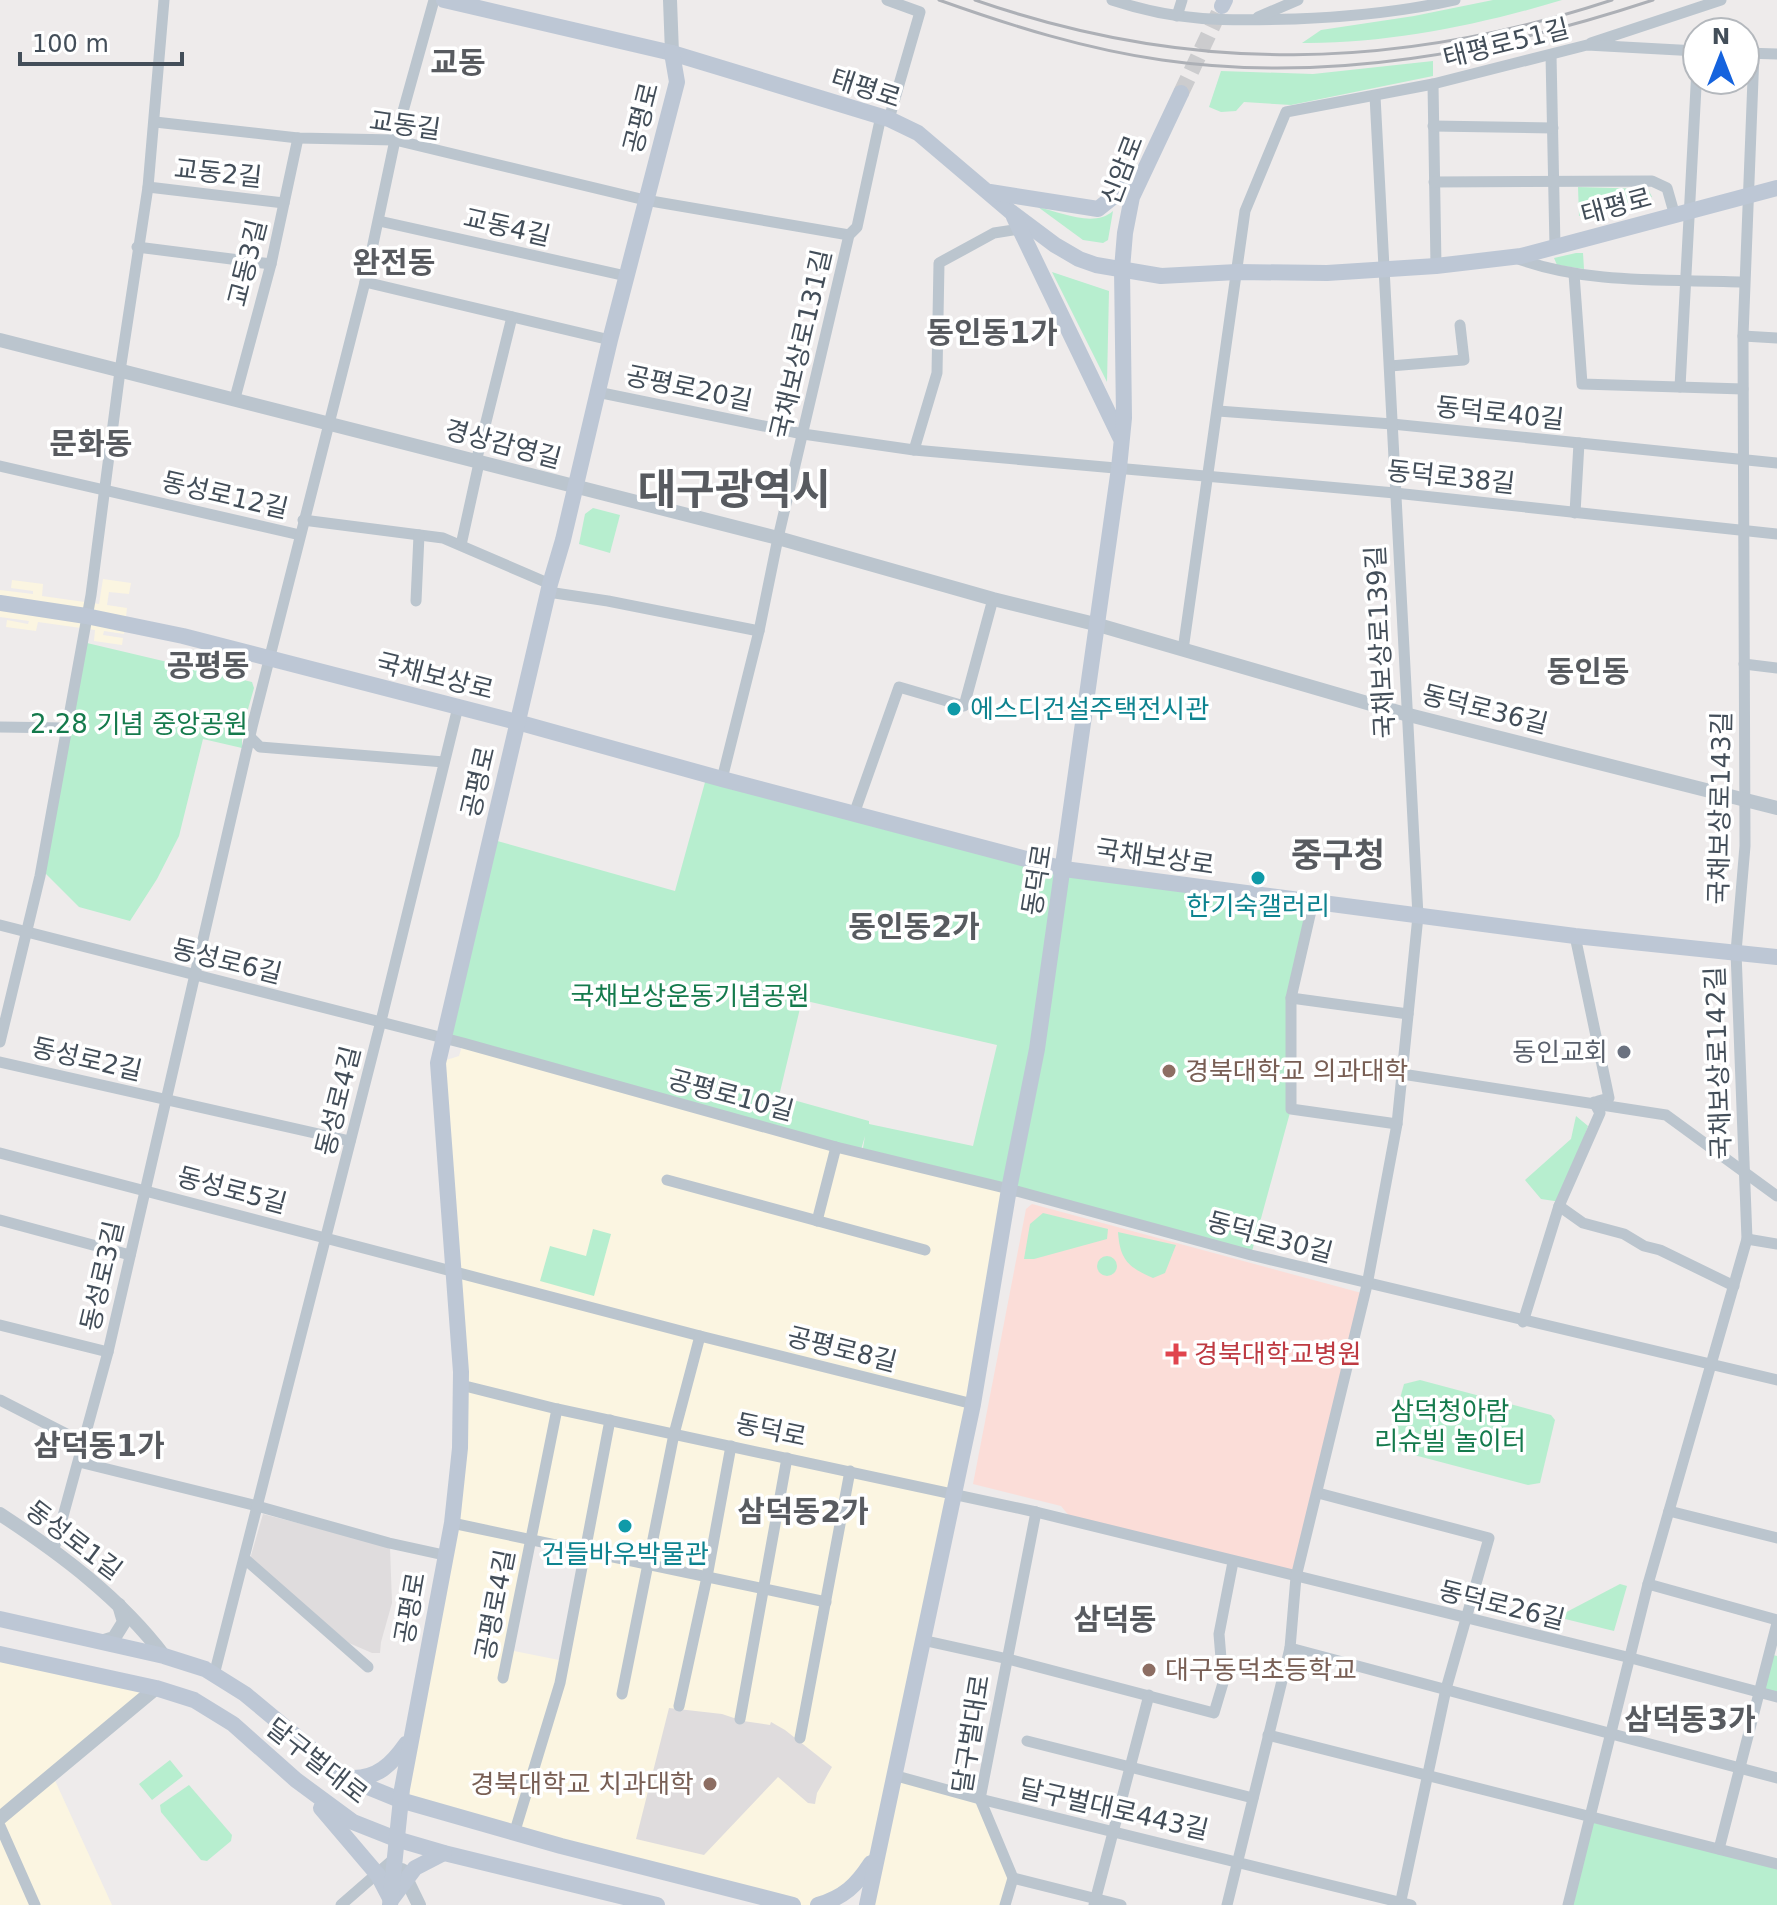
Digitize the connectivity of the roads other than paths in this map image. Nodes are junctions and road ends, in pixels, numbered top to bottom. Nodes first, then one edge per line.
1 (164, 0) edge
2 (434, 0) edge
3 (444, 0) edge
4 (670, 0) edge
5 (887, 0) edge
6 (1112, 0) edge
7 (1182, 0) edge
8 (1298, 0) edge
9 (1455, 0) edge
10 (1721, 0) edge
11 (1177, 16) junction
12 (1249, 20) junction
13 (1587, 45) junction
14 (1681, 50) edge
15 (672, 53) junction
16 (1551, 55) junction
17 (1433, 84) junction
18 (1181, 93) tunnel mouth
19 (1375, 96) junction
20 (1694, 96) edge
21 (1748, 96) edge
22 (885, 118) junction
23 (155, 122) junction
24 (1433, 126) junction
25 (1553, 128) junction
26 (298, 138) junction
27 (395, 140) junction
28 (1143, 174) junction
29 (1554, 181) junction
30 (1434, 182) junction
31 (148, 187) junction
32 (1777, 188) edge
33 (987, 192) junction
34 (1747, 195) junction
35 (645, 200) junction
36 (284, 203) junction
37 (1011, 212) junction
38 (1682, 214) junction
39 (379, 221) junction
40 (1020, 229) junction
41 (849, 235) junction
42 (137, 247) junction
43 (1555, 247) junction
44 (1513, 257) junction
45 (271, 264) junction
46 (1436, 266) junction
47 (1122, 269) junction
48 (1385, 269) junction
49 (1237, 272) junction
50 (1574, 274) junction
51 (626, 276) junction
52 (1686, 280) junction
53 (365, 282) junction
54 (1744, 282) junction
55 (512, 317) junction
56 (1460, 325) dead end
57 (1743, 336) junction
58 (1777, 338) edge
59 (0, 340) edge
60 (610, 340) junction
61 (1390, 366) junction
62 (120, 371) junction
63 (1680, 387) junction
64 (1743, 389) junction
65 (597, 392) junction
66 (235, 398) junction
67 (1218, 411) junction
68 (329, 423) junction
69 (1392, 424) junction
70 (803, 434) junction
71 (1122, 441) junction
72 (1579, 443) junction
73 (914, 450) junction
74 (1743, 459) junction
75 (478, 462) junction
76 (1777, 463) edge
77 (0, 466) edge
78 (1119, 468) junction
79 (1209, 476) junction
80 (575, 488) junction
81 (105, 490) junction
82 (1395, 493) junction
83 (1575, 513) junction
84 (303, 520) junction
85 (1744, 531) junction
86 (1777, 534) edge
87 (300, 535) junction
88 (419, 535) junction
89 (778, 538) junction
90 (461, 545) junction
91 (549, 588) junction
92 (993, 599) junction
93 (416, 601) dead end
94 (0, 603) edge
95 (86, 616) junction
96 (1095, 624) junction
97 (759, 631) junction
98 (1183, 650) junction
99 (270, 660) junction
100 (1744, 664) junction
101 (1777, 668) edge
102 (458, 707) junction
103 (1405, 714) junction
104 (517, 722) junction
105 (0, 727) edge
106 (66, 728) junction
107 (251, 738) junction
108 (444, 762) junction
109 (722, 779) junction
110 (1745, 800) junction
111 (1777, 808) edge
112 (854, 814) junction
113 (1064, 869) junction
114 (1313, 902) junction
115 (1418, 916) junction
116 (0, 925) edge
117 (27, 932) junction
118 (1575, 936) junction
119 (1736, 952) junction
120 (1777, 957) edge
121 (196, 975) junction
122 (1291, 998) junction
123 (1408, 1014) junction
124 (381, 1021) junction
125 (443, 1038) junction
126 (0, 1042) edge
127 (0, 1062) edge
128 (1402, 1074) junction
129 (165, 1099) junction
130 (1594, 1102) junction
131 (1397, 1124) junction
132 (350, 1141) junction
133 (836, 1147) junction
134 (0, 1153) edge
135 (1744, 1172) junction
136 (667, 1180) dead end
137 (1009, 1189) junction
138 (144, 1190) junction
139 (1777, 1196) edge
140 (1559, 1206) junction
141 (0, 1220) edge
142 (817, 1221) junction
143 (326, 1237) junction
144 (1747, 1239) junction
145 (1777, 1244) edge
146 (925, 1250) dead end
147 (130, 1255) junction
148 (452, 1272) junction
149 (1367, 1285) junction
150 (1734, 1286) junction
151 (1523, 1322) junction
152 (0, 1325) edge
153 (700, 1336) junction
154 (108, 1352) junction
155 (1712, 1363) junction
156 (1777, 1380) edge
157 (461, 1385) junction
158 (0, 1400) edge
159 (973, 1404) junction
160 (557, 1409) junction
161 (610, 1420) junction
162 (674, 1434) junction
163 (84, 1443) junction
164 (731, 1446) junction
165 (787, 1458) junction
166 (79, 1462) junction
167 (850, 1471) junction
168 (1318, 1493) junction
169 (953, 1494) junction
170 (257, 1506) junction
171 (1669, 1511) junction
172 (1036, 1512) junction
173 (0, 1514) edge
174 (452, 1523) junction
175 (1777, 1538) edge
176 (531, 1540) junction
177 (54, 1549) junction
178 (585, 1552) junction
179 (444, 1555) junction
180 (245, 1559) junction
181 (1233, 1562) junction
182 (650, 1565) junction
183 (707, 1577) junction
184 (1296, 1577) junction
185 (1648, 1584) junction
186 (763, 1589) junction
187 (826, 1602) junction
188 (119, 1605) junction
189 (1465, 1618) junction
190 (0, 1619) edge
191 (1777, 1621) edge
192 (922, 1640) junction
193 (101, 1642) junction
194 (1290, 1648) junction
195 (0, 1654) edge
196 (164, 1656) junction
197 (1631, 1658) junction
198 (1008, 1659) junction
199 (368, 1667) dead end
200 (214, 1675) junction
201 (503, 1678) dead end
202 (156, 1688) junction
203 (1446, 1689) junction
204 (1760, 1693) junction
205 (622, 1694) dead end
206 (1149, 1695) junction
207 (1777, 1697) edge
208 (679, 1706) dead end
209 (740, 1719) dead end
210 (1612, 1733) junction
211 (1268, 1735) junction
212 (411, 1736) junction
213 (800, 1738) dead end
214 (1027, 1741) dead end
215 (1130, 1766) junction
216 (1740, 1768) junction
217 (1428, 1774) junction
218 (893, 1775) junction
219 (346, 1778) junction
220 (1777, 1778) edge
221 (296, 1780) junction
222 (1253, 1798) junction
223 (980, 1799) junction
224 (400, 1800) junction
225 (1591, 1816) junction
226 (0, 1818) edge
227 (0, 1826) edge
228 (1113, 1833) junction
229 (514, 1834) junction
230 (396, 1839) junction
231 (1719, 1849) junction
232 (444, 1853) junction
233 (876, 1855) junction
234 (396, 1858) junction
235 (1239, 1861) junction
236 (1777, 1864) edge
237 (378, 1875) junction
238 (406, 1878) junction
239 (1013, 1878) junction
240 (1095, 1902) edge
241 (390, 1903) edge
242 (1404, 1904) edge
243 (35, 1905) edge
244 (341, 1905) edge
245 (419, 1905) edge
246 (657, 1905) edge
247 (793, 1905) edge
248 (818, 1905) edge
249 (867, 1905) edge
250 (1005, 1905) edge
251 (1121, 1905) edge
252 (1227, 1905) edge
253 (1568, 1905) edge

1 - 23 street, 교동2길
2 - 27 street
3 - 15 main road, 태평로
4 - 15 street, 공평로
5 - 22 street, 국채보상로131길
6 - 11 street
7 - 11 street
8 - 12 street
9 - 12 street
10 - 13 street
11 - 12 street
13 - 14 street, 태평로51길
13 - 16 street, 태평로51길
15 - 22 main road, 태평로
15 - 35 main road, 공평로
16 - 17 street, 태평로51길
16 - 25 street, 태평로
17 - 19 street, 태평로51길
17 - 24 street
18 - 28 main road, 신암로
19 - 48 street
19 - 49 street, 태평로51길
20 - 38 street, 태평로
21 - 34 street
22 - 33 main road, 태평로
22 - 41 street, 국채보상로131길
23 - 26 street, 교동길
23 - 31 street, 교동2길
24 - 25 street
24 - 30 street
25 - 29 street, 태평로
26 - 27 street, 교동길
26 - 36 street, 교동3길
27 - 35 street, 교동길
27 - 39 street
28 - 33 main road
28 - 47 main road, 신암로
29 - 30 street
29 - 38 street
29 - 43 street, 태평로
30 - 46 street
31 - 36 street, 교동2길
31 - 42 street, 교동2길
32 - 34 main road, 태평로
33 - 37 main road, 태평로
34 - 38 main road, 태평로
34 - 54 street, 국채보상로143길
35 - 41 street
35 - 51 main road, 공평로
36 - 45 street, 교동3길
37 - 40 main road
37 - 47 main road, 태평로
38 - 43 main road, 태평로
38 - 52 street
39 - 51 street, 교동4길
39 - 53 street
40 - 71 main road
40 - 73 street
41 - 70 street, 국채보상로131길
42 - 45 street
42 - 62 street, 교동2길
43 - 44 main road, 태평로
44 - 46 main road, 태평로
44 - 50 street
45 - 66 street, 교동3길
46 - 48 main road, 태평로
47 - 49 main road, 태평로
47 - 71 main road, 동덕로
48 - 49 main road, 태평로
48 - 61 street, 국채보상로139길
49 - 67 street
50 - 52 street
50 - 63 street
51 - 60 main road, 공평로
52 - 54 street
52 - 63 street
53 - 55 street
53 - 68 street
54 - 57 street, 국채보상로143길
55 - 60 street
55 - 75 street
56 - 61 street
57 - 58 street
57 - 64 street, 국채보상로143길
59 - 62 street, 경상감영길
60 - 65 main road, 공평로
61 - 69 street, 국채보상로139길
62 - 66 street, 경상감영길
62 - 81 street, 교동2길
63 - 64 street
64 - 74 street, 국채보상로143길
65 - 70 street, 공평로20길
65 - 80 main road, 공평로
66 - 68 street, 경상감영길
67 - 69 street, 동덕로40길
67 - 79 street
68 - 75 street, 경상감영길
68 - 84 street, 동성로3길
69 - 72 street, 동덕로40길
69 - 82 street, 국채보상로139길
70 - 73 street, 공평로20길
70 - 89 street, 국채보상로131길
71 - 78 main road, 동덕로
72 - 74 street, 동덕로40길
72 - 83 street
73 - 78 street, 공평로20길
74 - 76 street, 동덕로40길
74 - 85 street, 국채보상로143길
75 - 80 street, 경상감영길
75 - 90 street
77 - 81 street, 동성로12길
78 - 79 street, 동덕로38길
78 - 96 main road, 동덕로
79 - 82 street, 동덕로38길
79 - 98 street
80 - 89 street, 경상감영길
80 - 91 main road, 공평로
81 - 87 street, 동성로12길
81 - 95 street, 동성로2길
82 - 83 street, 동덕로38길
82 - 103 street, 국채보상로139길
83 - 85 street, 동덕로38길
84 - 87 street, 동성로3길
84 - 88 street, 동성로12길
85 - 86 street, 동덕로38길
85 - 100 street, 국채보상로143길
87 - 99 street, 동성로3길
88 - 90 street, 동성로12길
88 - 93 street
89 - 92 street, 경상감영길
89 - 97 street, 국채보상로131길
90 - 91 street, 동성로12길
91 - 97 street, 동성로12길
91 - 104 main road, 공평로
92 - 96 street, 경상감영길
92 - 112 street
94 - 95 main road, 국채보상로
95 - 99 main road, 국채보상로
95 - 106 street, 동성로2길
96 - 98 street, 동덕로36길
96 - 113 main road, 동덕로
97 - 109 street, 국채보상로131길
98 - 103 street, 동덕로36길
99 - 102 main road, 국채보상로
99 - 107 street, 동성로3길
100 - 101 street
100 - 110 street, 국채보상로143길
102 - 104 main road, 국채보상로
102 - 108 street, 동성로4길
103 - 110 street, 동덕로36길
103 - 115 street, 국채보상로139길
104 - 109 main road, 국채보상로
104 - 125 main road, 공평로
105 - 106 street
106 - 117 street, 동성로2길
107 - 108 street
107 - 121 street, 동성로3길
108 - 124 street, 동성로4길
109 - 112 main road, 국채보상로
110 - 111 street, 동덕로36길
110 - 119 street, 국채보상로143길
112 - 113 main road, 국채보상로
113 - 114 main road, 국채보상로
113 - 137 main road, 동덕로
114 - 115 main road, 국채보상로
114 - 122 street
115 - 118 main road, 국채보상로
115 - 123 street, 국채보상로139길
116 - 117 street, 동성로6길
117 - 121 street, 동성로6길
117 - 126 street, 동성로2길
118 - 119 main road, 국채보상로
118 - 130 street
119 - 120 main road, 국채보상로
119 - 135 street, 국채보상로142길
121 - 124 street, 동성로6길
121 - 129 street, 동성로3길
122 - 123 street
122 - 131 street
123 - 128 street, 국채보상로139길
124 - 125 street, 동성로6길
124 - 132 street, 동성로4길
125 - 133 street, 공평로10길
125 - 148 main road, 공평로
127 - 129 street, 동성로2길
128 - 130 street, 국채보상로142길
128 - 131 street, 국채보상로139길
129 - 132 street
129 - 138 street, 동성로3길
130 - 135 street, 국채보상로142길
130 - 140 street
131 - 149 street, 달구벌대로443길
132 - 143 street, 동성로4길
133 - 137 street, 공평로10길
133 - 142 street
134 - 138 street, 동성로5길
135 - 139 street, 국채보상로142길
135 - 144 street, 국채보상로142길
136 - 142 street
137 - 149 street, 동덕로30길
137 - 159 main road, 동덕로
138 - 143 street, 동성로5길
138 - 147 street, 동성로3길
140 - 150 street
140 - 151 street
141 - 147 street
142 - 146 street
143 - 148 street, 동성로5길
143 - 170 street, 동성로4길
144 - 145 street
144 - 150 street, 국채보상로142길
147 - 154 street, 동성로3길
148 - 153 street, 공평로8길
148 - 157 main road, 공평로
149 - 151 street, 동덕로30길
149 - 168 street, 달구벌대로443길
150 - 155 street, 국채보상로142길
151 - 155 street, 동덕로30길
152 - 154 street
153 - 159 street, 공평로8길
153 - 162 street
154 - 163 street, 동성로3길
155 - 156 street, 동덕로30길
155 - 171 street, 국채보상로142길
157 - 160 street
157 - 174 main road, 공평로
158 - 163 street
159 - 169 main road, 동덕로
160 - 161 street
160 - 176 street, 공평로4길
161 - 162 street
161 - 178 street
162 - 164 street, 동덕로
162 - 182 street
163 - 166 street, 동성로3길
164 - 165 street, 동덕로
164 - 183 street
165 - 167 street, 동덕로
165 - 186 street
166 - 170 street
166 - 177 street, 동성로3길
167 - 169 street, 동덕로
167 - 187 street
168 - 184 street, 달구벌대로443길
168 - 189 street
169 - 172 street, 동덕로26길
169 - 192 main road, 동덕로
170 - 179 street
170 - 180 street, 동성로4길
171 - 175 street
171 - 185 street, 국채보상로142길
172 - 181 street, 동덕로26길
172 - 198 street
173 - 177 street, 동성로1길
174 - 176 street, 공평로4길
174 - 179 main road, 공평로
176 - 178 street, 공평로4길
176 - 201 street, 공평로4길
177 - 188 street, 동성로1길
178 - 182 street, 공평로4길
178 - 229 street
179 - 212 main road, 공평로
180 - 199 street
180 - 200 street, 동성로4길
181 - 184 street, 동덕로26길
181 - 206 street
182 - 183 street, 공평로4길
182 - 205 street
183 - 186 street, 공평로4길
183 - 208 street
184 - 189 street, 동덕로26길
184 - 194 street, 달구벌대로443길
185 - 191 street
185 - 197 street, 국채보상로142길
186 - 187 street, 공평로4길
186 - 209 street
187 - 213 street
188 - 193 street
188 - 196 street, 동성로1길
189 - 197 street, 동덕로26길
189 - 203 street
190 - 193 main road, 달구벌대로
191 - 204 street
192 - 198 street
192 - 218 main road, 동덕로
193 - 196 main road, 달구벌대로
194 - 203 street
194 - 211 street, 달구벌대로443길
195 - 202 main road, 달구벌대로
196 - 200 main road, 달구벌대로
197 - 204 street, 동덕로26길
197 - 210 street, 국채보상로142길
198 - 206 street
198 - 223 street, 달구벌대로
200 - 219 main road, 달구벌대로
202 - 221 main road, 달구벌대로
202 - 226 street
203 - 210 street
203 - 217 street
204 - 207 street, 동덕로26길
204 - 216 street
206 - 215 street
210 - 216 street
210 - 225 street, 국채보상로142길
211 - 217 street
211 - 222 street, 달구벌대로443길
212 - 219 main road
212 - 224 main road, 공평로
214 - 215 street, 달구벌대로443길
215 - 222 street, 달구벌대로443길
215 - 228 street
216 - 220 street
216 - 231 street
217 - 225 street
217 - 242 street
218 - 223 street
218 - 233 main road, 동덕로
219 - 224 main road, 달구벌대로
221 - 230 main road, 달구벌대로
221 - 237 main road
222 - 235 street, 달구벌대로443길
223 - 228 street, 달구벌대로443길
223 - 239 street, 달구벌대로
224 - 229 main road, 달구벌대로
224 - 230 main road, 공평로
225 - 231 street
225 - 253 street, 국채보상로142길
227 - 243 street
228 - 235 street, 달구벌대로443길
228 - 240 street
229 - 247 main road, 달구벌대로
230 - 232 main road, 달구벌대로
230 - 234 main road, 공평로
231 - 236 street
232 - 238 main road
232 - 246 main road, 달구벌대로
233 - 248 main road
233 - 249 main road, 동덕로
234 - 237 street
234 - 238 street
234 - 241 main road, 공평로
235 - 242 street
235 - 252 street, 달구벌대로443길
237 - 241 main road
237 - 244 street
238 - 241 main road
238 - 245 street
239 - 240 street
239 - 250 street
240 - 251 street

